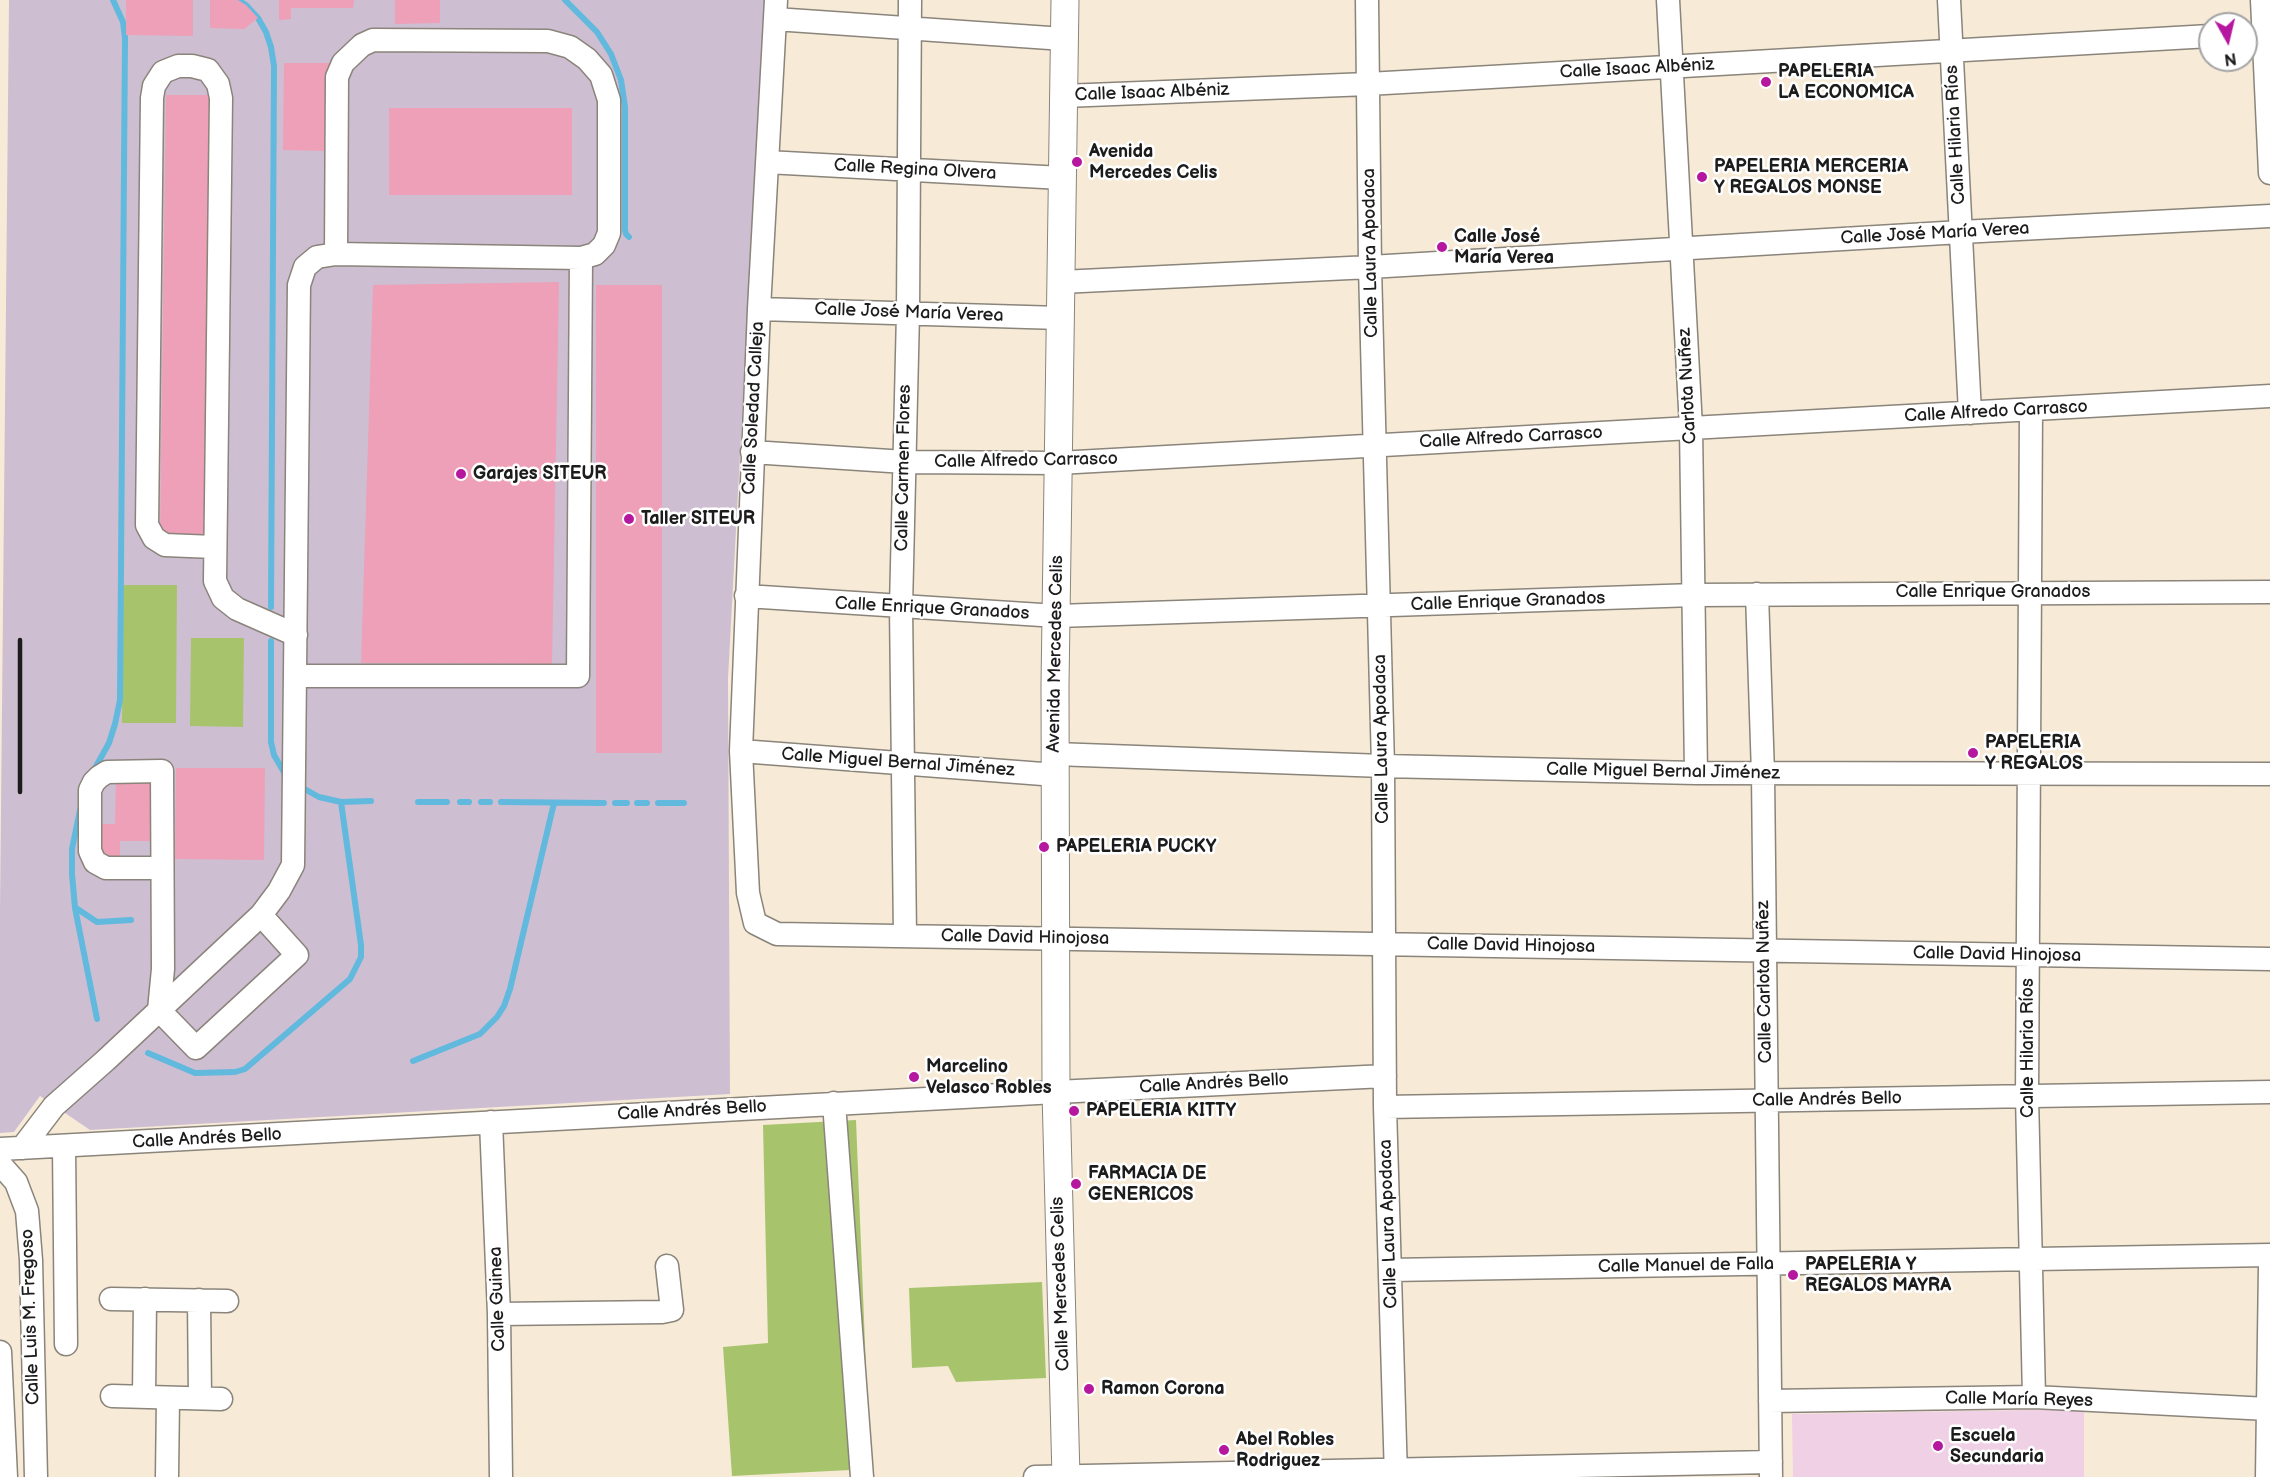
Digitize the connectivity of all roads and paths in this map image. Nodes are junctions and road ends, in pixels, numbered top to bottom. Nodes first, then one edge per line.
1 (910, 0) edge
2 (1065, 0) edge
3 (1367, 0) edge
4 (1668, 0) edge
5 (1949, 0) edge
6 (2262, 0) edge
7 (775, 9) edge
8 (2258, 19) edge
9 (910, 29) junction
10 (2198, 37) edge
11 (1064, 39) junction
12 (1952, 51) junction
13 (2258, 61) edge
14 (1672, 67) junction
15 (1368, 84) junction
16 (1064, 96) junction
17 (767, 162) junction
18 (909, 170) junction
19 (2270, 173) edge
20 (1062, 178) junction
21 (2270, 216) edge
22 (1961, 232) junction
23 (1682, 249) junction
24 (336, 254) junction
25 (581, 258) junction
26 (1370, 267) junction
27 (1061, 282) junction
28 (759, 309) junction
29 (908, 314) junction
30 (1060, 318) junction
31 (2270, 396) edge
32 (2031, 410) junction
33 (1970, 413) junction
34 (1691, 427) junction
35 (1376, 446) junction
36 (752, 452) junction
37 (905, 462) junction
38 (1058, 464) junction
39 (214, 547) junction
40 (2031, 592) junction
41 (2270, 592) edge
42 (1757, 594) junction
43 (1695, 595) junction
44 (746, 596) junction
45 (1379, 606) junction
46 (901, 608) junction
47 (1057, 616) junction
48 (296, 635) junction
49 (295, 676) junction
50 (741, 751) junction
51 (903, 764) junction
52 (1055, 765) junction
53 (1383, 766) junction
54 (1696, 773) junction
55 (2028, 773) junction
56 (1763, 774) junction
57 (2270, 774) edge
58 (162, 868) junction
59 (261, 915) junction
60 (755, 923) joint
61 (905, 936) junction
62 (1056, 938) junction
63 (1384, 944) junction
64 (1764, 951) junction
65 (2028, 955) junction
66 (2270, 959) edge
67 (159, 1010) junction
68 (1385, 1076) junction
69 (1056, 1092) junction
70 (2270, 1092) edge
71 (2027, 1096) junction
72 (1767, 1101) junction
73 (834, 1103) junction
74 (1385, 1107) junction
75 (491, 1122) junction
76 (64, 1147) junction
77 (21, 1148) edge
78 (0, 1164) edge
79 (2270, 1255) edge
80 (2030, 1260) junction
81 (1769, 1265) junction
82 (2270, 1265) edge
83 (667, 1266) dead end
84 (1390, 1270) junction
85 (111, 1299) dead end
86 (145, 1299) junction
87 (199, 1300) junction
88 (227, 1301) dead end
89 (499, 1314) junction
90 (66, 1344) dead end
91 (0, 1352) edge
92 (112, 1396) dead end
93 (144, 1397) junction
94 (2034, 1397) junction
95 (168, 1398) junction
96 (1770, 1401) junction
97 (2268, 1409) junction
98 (1771, 1469) edge
99 (1396, 1473) edge
100 (1066, 1476) edge
101 (6, 1477) edge
102 (36, 1477) edge
103 (167, 1477) edge
104 (501, 1477) edge
105 (862, 1477) edge
106 (1035, 1477) edge
107 (2267, 1477) edge

1 - 9 street, Calle Carmen Flores
2 - 11 main road, Avenida Mercedes Celis
3 - 15 street, Calle Laura Apodaca
4 - 14 street, Carlota Nuñez
5 - 12 street, Calle Hilaria Ríos
6 - 8 street
7 - 9 street
7 - 17 street, Calle Soledad Calleja
9 - 11 street
9 - 18 street, Calle Carmen Flores
10 - 12 street, Calle Isaac Albéniz
11 - 16 main road, Avenida Mercedes Celis
12 - 14 street, Calle Isaac Albéniz
12 - 22 street, Calle Hilaria Ríos
13 - 19 street
14 - 15 street, Calle Isaac Albéniz
14 - 23 street, Carlota Nuñez
15 - 16 street, Calle Isaac Albéniz
15 - 26 street, Calle Laura Apodaca
16 - 20 main road, Avenida Mercedes Celis
17 - 18 street, Calle Regina Olvera
17 - 28 street, Calle Soledad Calleja
18 - 20 street, Calle Regina Olvera
18 - 29 street, Calle Carmen Flores
20 - 27 main road, Avenida Mercedes Celis
21 - 22 street, Calle José María Verea
22 - 23 street, Calle José María Verea
22 - 33 street, Calle Hilaria Ríos
23 - 26 street, Calle José María Verea
23 - 34 street, Carlota Nuñez
24 - 25 street
24 - 25 street
24 - 48 street
25 - 49 street
26 - 27 street, Calle José María Verea
26 - 35 street, Calle Laura Apodaca
27 - 30 main road, Avenida Mercedes Celis
28 - 29 street, Calle José María Verea
28 - 36 street, Calle Soledad Calleja
29 - 30 street, Calle José María Verea
29 - 37 street, Calle Carmen Flores
30 - 38 main road, Avenida Mercedes Celis
31 - 32 street, Calle Alfredo Carrasco
32 - 33 street, Calle Alfredo Carrasco
32 - 40 street, Calle Hilaria Ríos
33 - 34 street, Calle Alfredo Carrasco
34 - 35 street, Calle Alfredo Carrasco
34 - 43 street, Carlota Nuñez
35 - 38 street, Calle Alfredo Carrasco
35 - 45 street, Calle Laura Apodaca
36 - 37 street, Calle Alfredo Carrasco
36 - 44 street, Calle Soledad Calleja
37 - 38 street, Calle Alfredo Carrasco
37 - 46 street, Calle Carmen Flores
38 - 47 main road, Avenida Mercedes Celis
39 - 39 street
39 - 48 street
40 - 41 street, Calle Enrique Granados
40 - 42 street, Calle Enrique Granados
40 - 55 street, Calle Hilaria Ríos
42 - 43 street, Calle Enrique Granados
42 - 56 street, Calle Carlota Nuñez
43 - 45 street, Calle Enrique Granados
43 - 54 street, Carlota Nuñez
44 - 46 street, Calle Enrique Granados
44 - 50 street, Calle Soledad Calleja
45 - 47 street, Calle Enrique Granados
45 - 53 street, Calle Laura Apodaca
46 - 47 street, Calle Enrique Granados
46 - 51 street, Calle Carmen Flores
47 - 52 main road, Avenida Mercedes Celis
48 - 49 street
49 - 59 street
50 - 51 street, Calle Miguel Bernal Jiménez
50 - 60 street, Calle Soledad Calleja
51 - 52 street, Calle Miguel Bernal Jiménez
51 - 61 street, Calle Carmen Flores
52 - 53 street, Calle Miguel Bernal Jiménez
52 - 62 main road, Avenida Mercedes Celis
53 - 54 street, Calle Miguel Bernal Jiménez
53 - 63 street, Calle Laura Apodaca
54 - 56 street, Calle Miguel Bernal Jiménez
55 - 56 street, Calle Miguel Bernal Jiménez
55 - 57 street, Calle Miguel Bernal Jiménez
55 - 65 street, Calle Hilaria Ríos
56 - 64 street, Calle Carlota Nuñez
58 - 58 street
58 - 67 street
59 - 67 street
59 - 67 street
60 - 61 street, Calle David Hinojosa
61 - 62 street, Calle David Hinojosa
62 - 63 street, Calle David Hinojosa
62 - 69 main road, Avenida Mercedes Celis
63 - 64 street, Calle David Hinojosa
63 - 68 street, Calle Laura Apodaca
64 - 65 street, Calle David Hinojosa
64 - 72 street, Calle Carlota Nuñez
65 - 66 street, Calle David Hinojosa
65 - 71 street, Calle Hilaria Ríos
67 - 77 street
68 - 69 street, Calle Andrés Bello
68 - 74 street, Calle Laura Apodaca
69 - 73 street, Calle Andrés Bello
69 - 100 main road, Calle Mercedes Celis
70 - 71 street, Calle Andrés Bello
71 - 72 street, Calle Andrés Bello
71 - 80 street, Calle Hilaria Ríos
72 - 74 street, Calle Andrés Bello
72 - 81 street, Calle Carlota Nuñez
73 - 75 street, Calle Andrés Bello
73 - 105 street
74 - 84 street, Calle Laura Apodaca
75 - 76 street, Calle Andrés Bello
75 - 89 street, Calle Guinea
76 - 77 street, Calle Andrés Bello
76 - 90 street
78 - 102 street, Calle Luis M. Fregoso
79 - 80 street, Calle Manuel de Falla
80 - 81 street, Calle Manuel de Falla
80 - 94 street, Calle Hilaria Ríos
81 - 84 street, Calle Manuel de Falla
81 - 96 street, Calle Carlota Nuñez
82 - 97 street
83 - 89 street
84 - 99 street, Calle Laura Apodaca
85 - 86 street
86 - 87 street
86 - 93 street
87 - 88 street
87 - 95 street
89 - 104 street, Calle Guinea
91 - 101 street, Calle Luis M. Fregoso
92 - 93 street
93 - 95 street
94 - 96 street, Calle María Reyes
94 - 97 street, Calle María Reyes
95 - 103 street
96 - 98 street, Calle Carlota Nuñez
97 - 107 street
98 - 99 street
99 - 100 street
100 - 106 street

